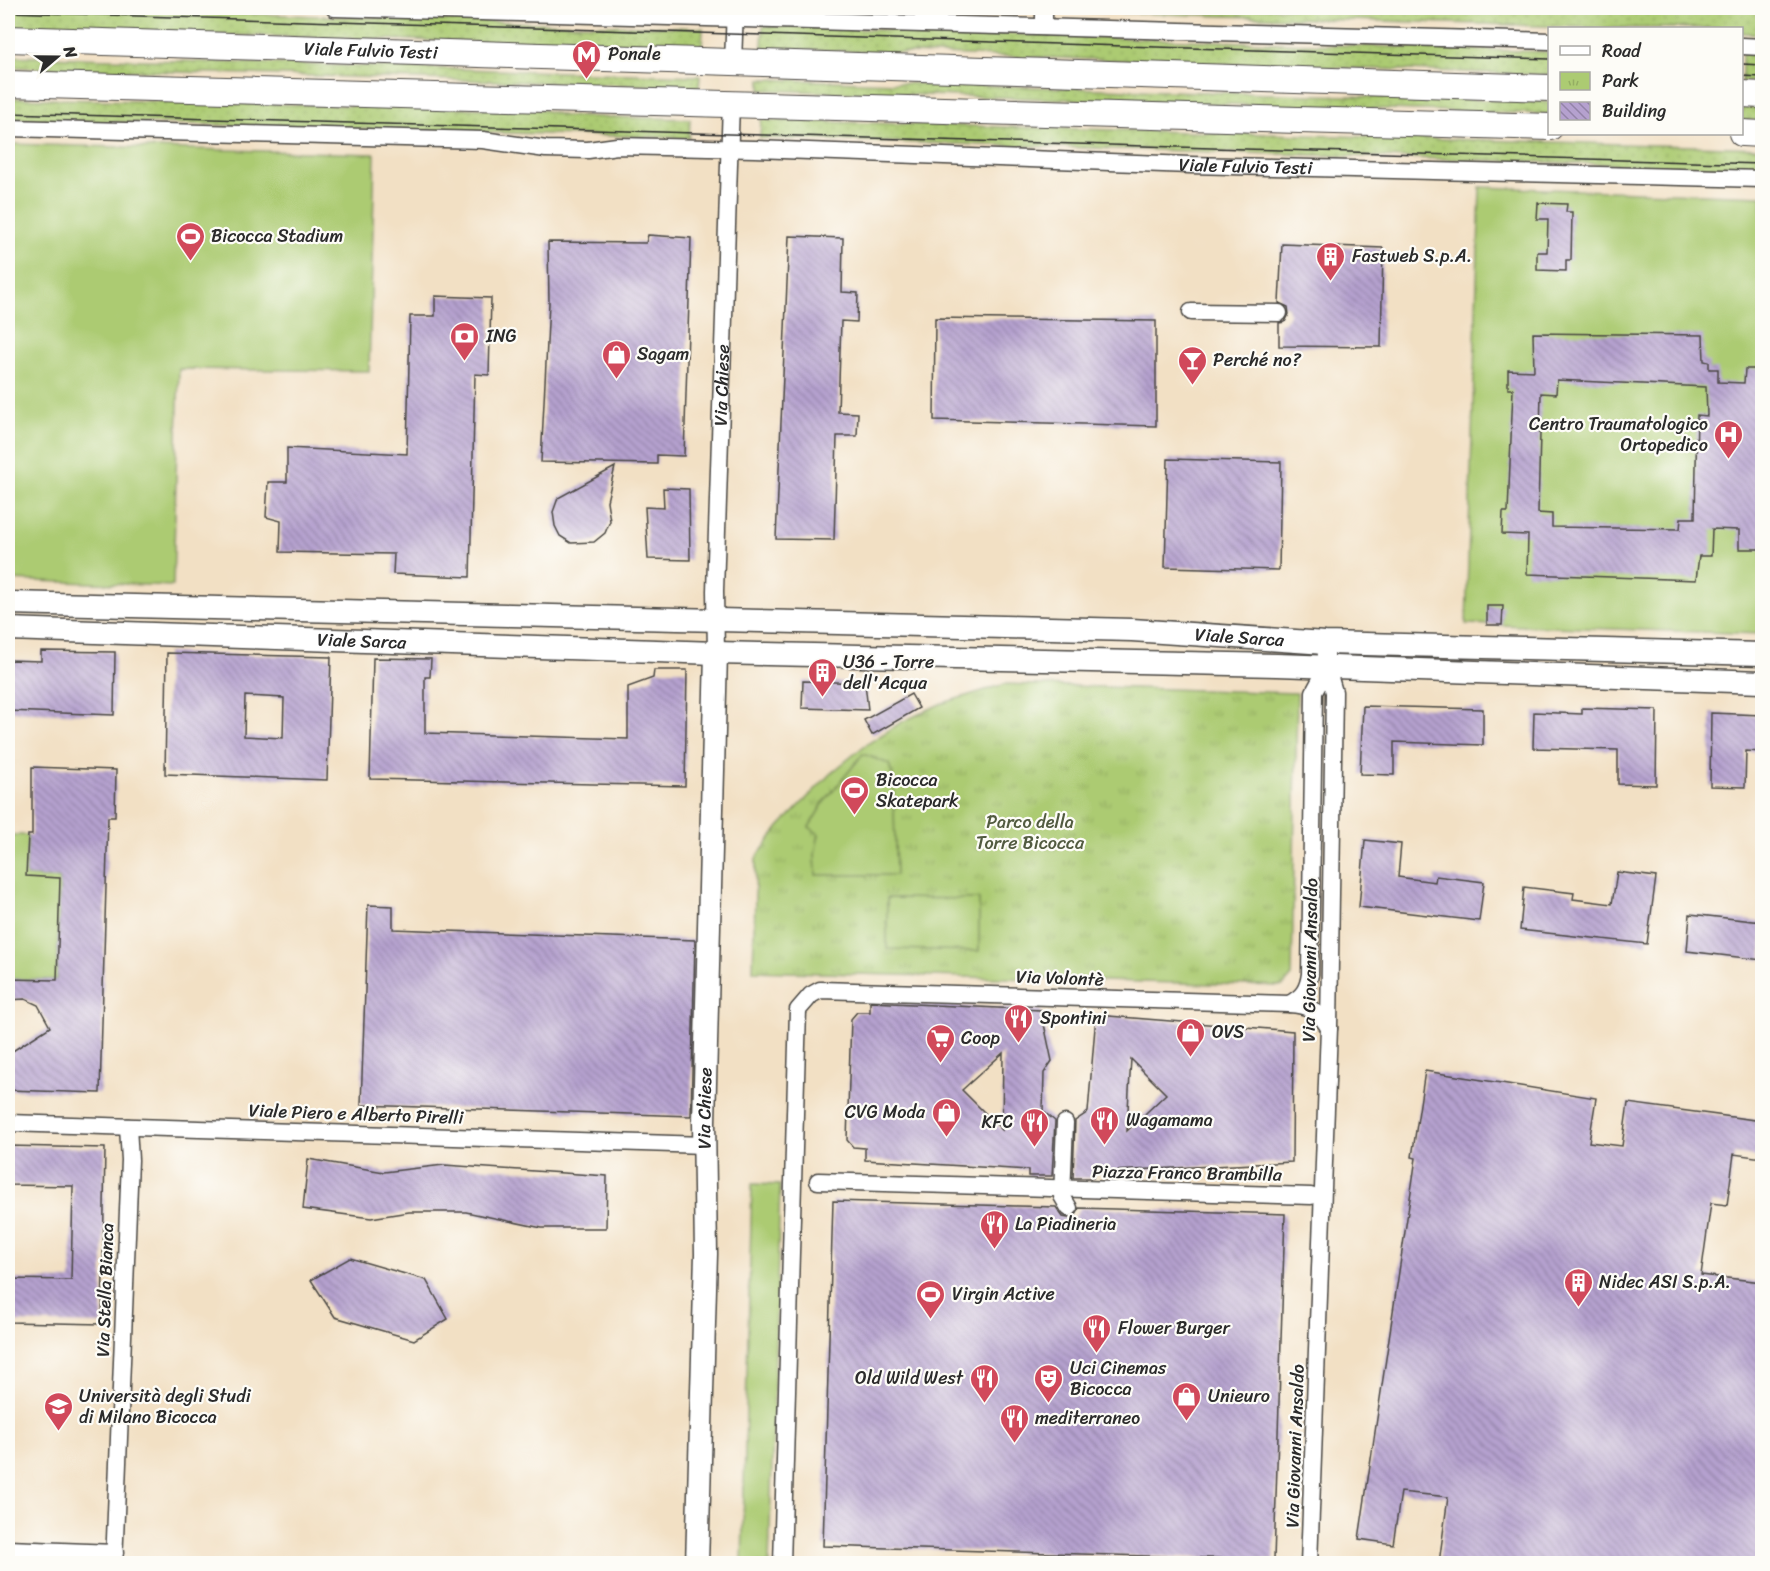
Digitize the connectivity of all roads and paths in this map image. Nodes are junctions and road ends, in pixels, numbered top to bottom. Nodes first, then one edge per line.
1 (334, 8) edge
2 (1044, 8) edge
3 (735, 13) edge
4 (1044, 27) junction
5 (8, 39) edge
6 (1548, 41) edge
7 (1743, 46) edge
8 (1762, 47) edge
9 (733, 63) junction
10 (8, 84) edge
11 (1548, 88) edge
12 (1743, 94) edge
13 (1762, 95) edge
14 (731, 103) junction
15 (8, 128) edge
16 (1548, 128) edge
17 (1743, 133) edge
18 (1762, 134) edge
19 (729, 149) junction
20 (1762, 179) edge
21 (1191, 312) dead end
22 (1279, 314) dead end
23 (8, 603) edge
24 (715, 620) junction
25 (8, 629) edge
26 (1325, 643) junction
27 (716, 653) junction
28 (1762, 654) edge
29 (1327, 668) junction
30 (1762, 682) edge
31 (1289, 1004) junction
32 (1329, 1028) junction
33 (8, 1123) edge
34 (1065, 1123) dead end
35 (128, 1127) junction
36 (704, 1145) junction
37 (818, 1181) dead end
38 (1311, 1196) dead end
39 (1062, 1200) junction
40 (8, 1549) edge
41 (115, 1558) edge
42 (697, 1563) edge
43 (782, 1563) edge
44 (1309, 1563) edge

1 - 3 street
2 - 4 street
3 - 4 street
3 - 9 street
4 - 6 street
5 - 9 main road, Viale Fulvio Testi
7 - 8 street
9 - 11 main road, Viale Fulvio Testi
9 - 14 main road
10 - 14 main road
12 - 13 main road
14 - 16 main road
14 - 19 street
15 - 19 street, Viale Fulvio Testi
17 - 18 main road
19 - 20 street, Viale Fulvio Testi
19 - 24 street, Via Chiese
21 - 22 street
23 - 24 street, Viale Sarca
24 - 26 street, Viale Sarca
24 - 27 street
25 - 27 street, Viale Sarca
26 - 28 street, Viale Sarca
26 - 29 street
27 - 29 street, Viale Sarca
27 - 36 street, Via Chiese
29 - 30 street, Viale Sarca
29 - 31 street, Via Giovanni Ansaldo
29 - 32 street, Via Giovanni Ansaldo
31 - 32 street, Via Volontè
31 - 43 street, Via Volontè
32 - 44 street, Via Giovanni Ansaldo
33 - 35 street, Viale Piero e Alberto Pirelli
34 - 39 street
35 - 36 street, Viale Piero e Alberto Pirelli
35 - 41 street, Via Stella Bianca
36 - 42 street, Via Chiese
37 - 39 street, Piazza Franco Brambilla
38 - 39 street, Piazza Franco Brambilla
40 - 41 street

